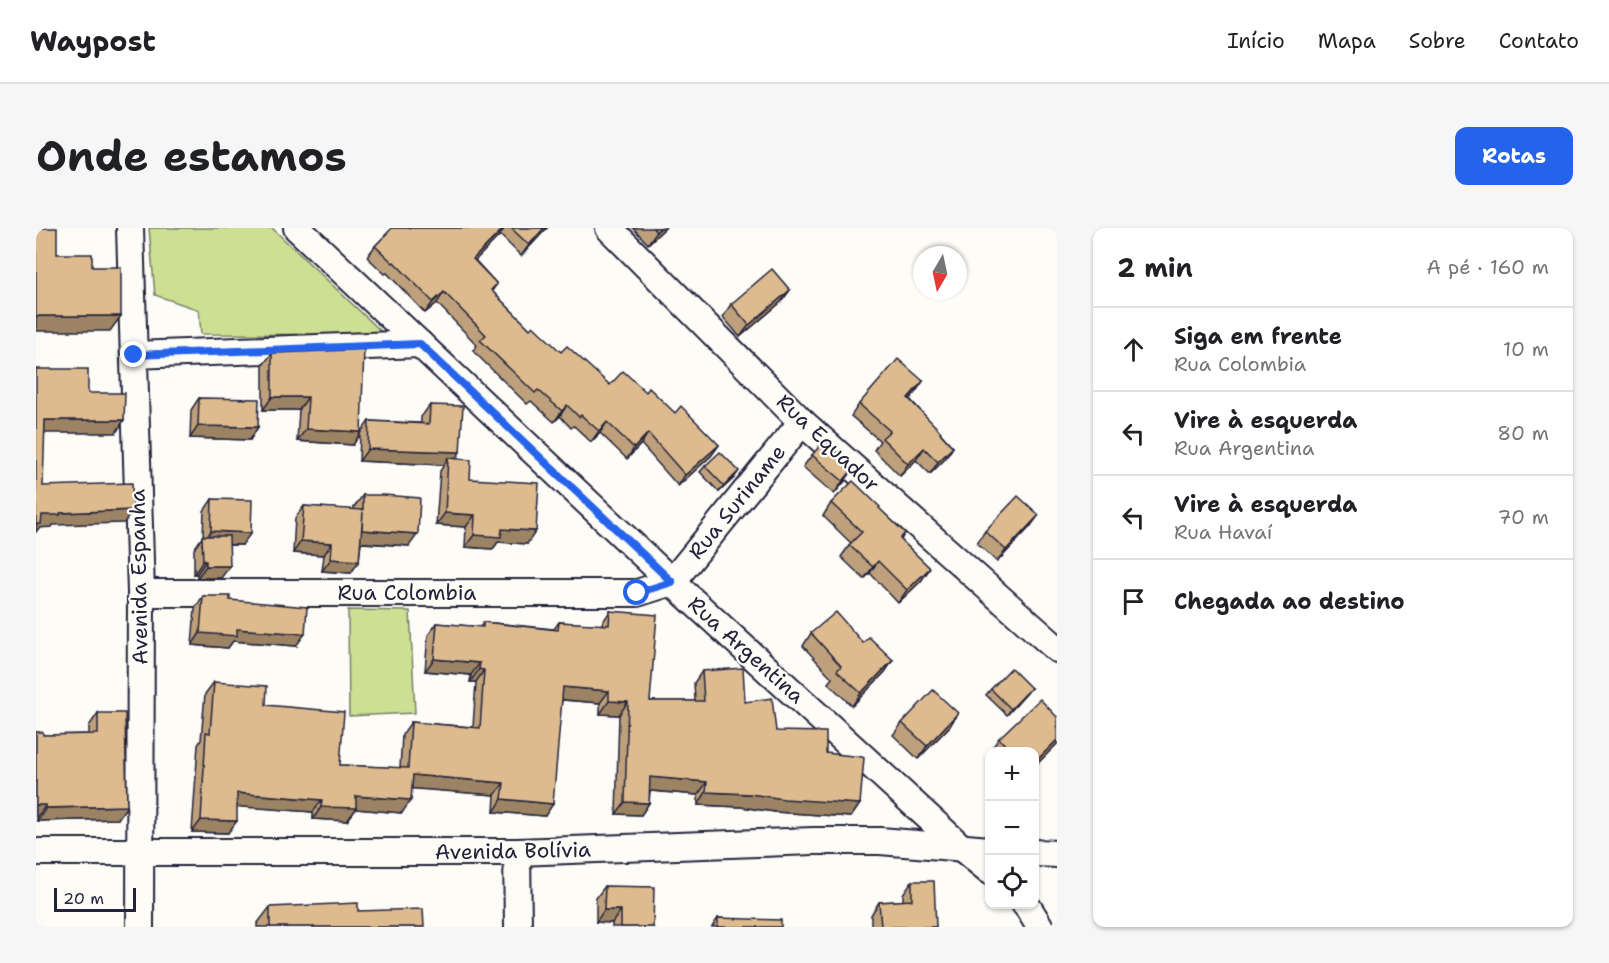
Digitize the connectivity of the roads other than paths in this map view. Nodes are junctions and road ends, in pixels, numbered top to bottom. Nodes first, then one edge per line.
1 (130, 228) edge
2 (297, 228) edge
3 (609, 228) edge
4 (420, 344) junction
5 (134, 355) junction
6 (802, 422) junction
7 (672, 582) junction
8 (141, 593) junction
9 (1057, 649) edge
10 (963, 849) junction
11 (985, 850) edge
12 (36, 852) edge
13 (518, 852) junction
14 (140, 853) junction
15 (1039, 853) edge
16 (1057, 854) edge
17 (985, 867) edge
18 (1029, 909) edge
19 (140, 927) edge
20 (518, 927) edge
21 (1040, 927) edge

1 - 5 street, Avenida Espanha
2 - 4 street, Rua Argentina
3 - 6 street, Rua Equador
4 - 5 street
4 - 7 street, Rua Argentina
5 - 8 street, Avenida Espanha
6 - 7 street, Rua Suriname
6 - 9 street, Rua Equador
7 - 8 street, Rua Colombia
7 - 10 street, Rua Argentina
8 - 14 street, Avenida Espanha
10 - 11 street, Avenida Bolívia
10 - 13 street, Avenida Bolívia
10 - 17 street, Rua Argentina
12 - 14 street, Avenida Bolívia
13 - 14 street, Avenida Bolívia
13 - 20 street
14 - 19 street, Avenida Espanha
15 - 16 street
18 - 21 street

